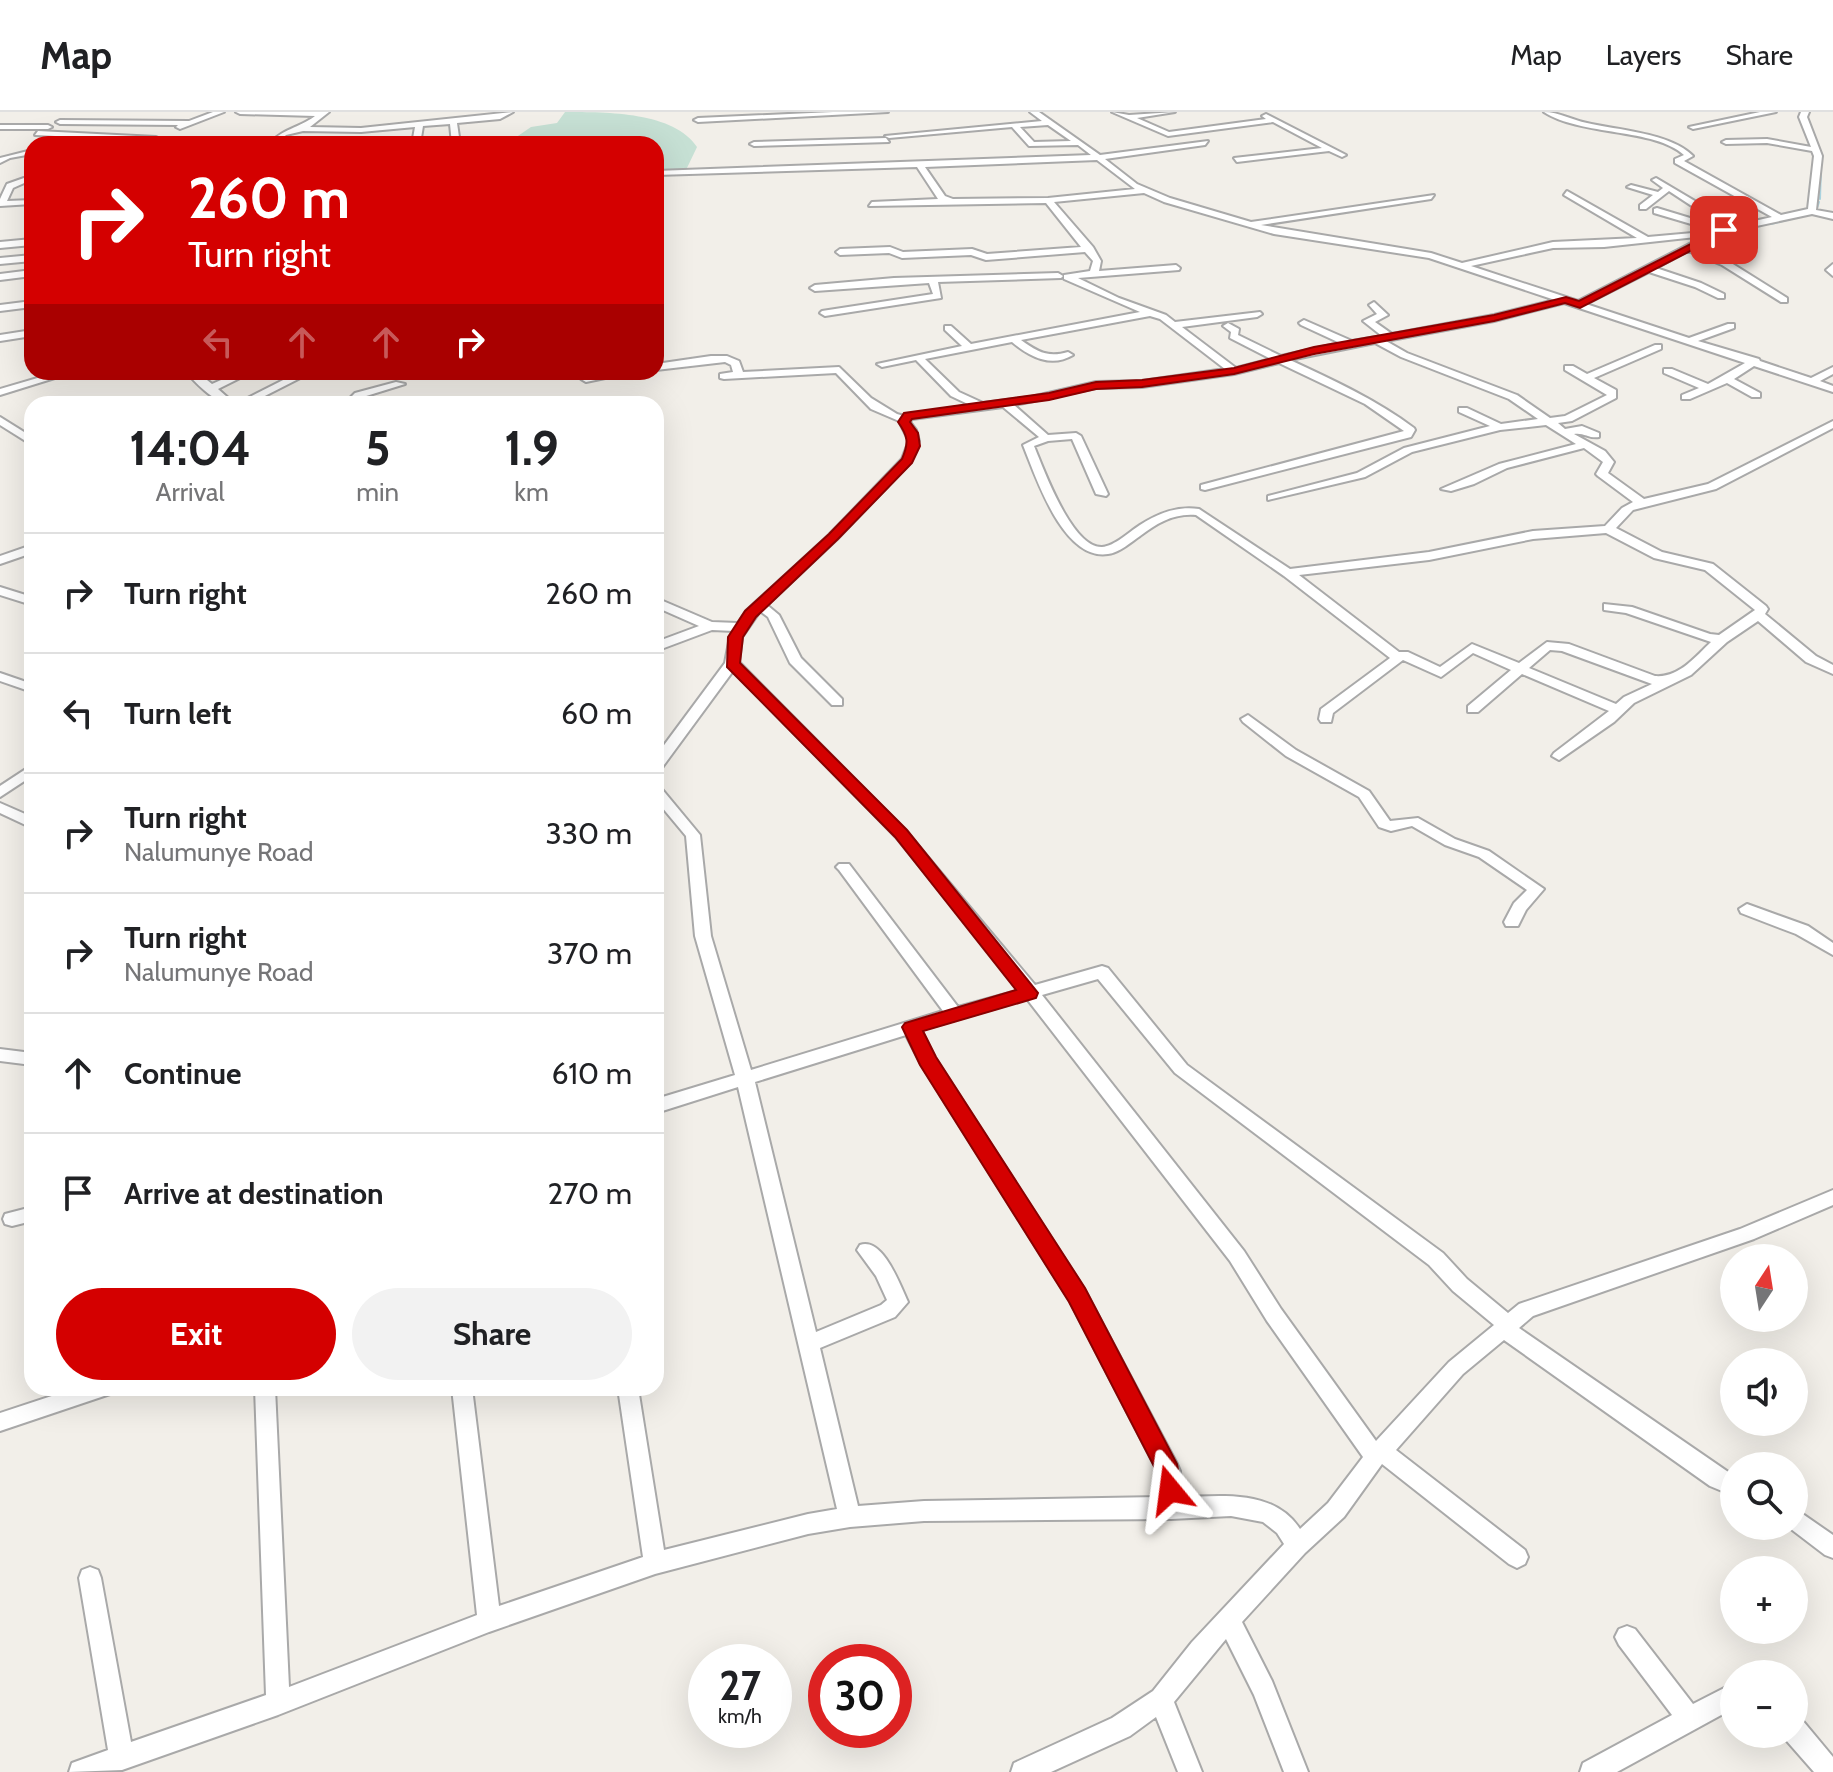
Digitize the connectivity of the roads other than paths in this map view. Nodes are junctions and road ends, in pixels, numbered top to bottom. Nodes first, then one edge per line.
1 (68, 112) edge
2 (220, 112) edge
3 (240, 112) edge
4 (509, 112) edge
5 (884, 112) edge
6 (1034, 112) edge
7 (1116, 112) edge
8 (1171, 112) edge
9 (1258, 112) edge
10 (1548, 112) edge
11 (1772, 112) edge
12 (1805, 112) edge
13 (323, 113) edge
14 (449, 118) edge
15 (1128, 118) junction
16 (698, 120) dead end
17 (1275, 120) junction
18 (60, 122) junction
19 (188, 123) junction
20 (1049, 123) junction
21 (419, 125) junction
22 (1014, 125) junction
23 (0, 127) edge
24 (48, 127) junction
25 (1693, 127) dead end
26 (303, 129) junction
27 (361, 130) junction
28 (38, 133) junction
29 (39, 136) edge
30 (97, 136) edge
31 (162, 136) edge
32 (280, 136) edge
33 (355, 136) edge
34 (417, 136) edge
35 (1726, 142) dead end
36 (1080, 143) junction
37 (1205, 143) dead end
38 (754, 144) dead end
39 (883, 145) junction
40 (1329, 149) junction
41 (1816, 149) junction
42 (24, 153) edge
43 (1342, 155) dead end
44 (1100, 157) junction
45 (1237, 160) dead end
46 (0, 161) edge
47 (919, 164) junction
48 (869, 165) junction
49 (664, 173) edge
50 (1656, 180) dead end
51 (24, 181) edge
52 (1631, 187) dead end
53 (1668, 188) junction
54 (1144, 191) junction
55 (1567, 193) dead end
56 (1658, 194) junction
57 (1431, 197) dead end
58 (1048, 200) junction
59 (945, 201) junction
60 (24, 203) edge
61 (1, 204) edge
62 (872, 204) dead end
63 (1643, 207) dead end
64 (1657, 211) dead end
65 (1812, 211) junction
66 (1833, 216) edge
67 (1781, 219) junction
68 (1249, 224) junction
69 (1740, 227) junction
70 (1722, 231) junction
71 (1647, 240) junction
72 (24, 243) edge
73 (0, 245) edge
74 (1688, 248) junction
75 (1090, 249) junction
76 (840, 252) dead end
77 (24, 259) edge
78 (0, 261) edge
79 (1033, 263) dead end
80 (1465, 265) junction
81 (1176, 268) dead end
82 (1650, 269) junction
83 (24, 274) edge
84 (1090, 274) junction
85 (1058, 276) junction
86 (0, 277) edge
87 (1070, 278) junction
88 (843, 279) dead end
89 (920, 281) junction
90 (933, 282) junction
91 (815, 288) dead end
92 (1721, 296) dead end
93 (1566, 300) junction
94 (1784, 300) dead end
95 (1580, 304) junction
96 (24, 305) edge
97 (1374, 305) dead end
98 (0, 308) edge
99 (825, 313) dead end
100 (1149, 313) junction
101 (1257, 314) dead end
102 (1304, 323) dead end
103 (1173, 325) junction
104 (1228, 326) dead end
105 (1731, 326) dead end
106 (948, 328) dead end
107 (24, 334) edge
108 (0, 338) edge
109 (1391, 338) junction
110 (1377, 340) junction
111 (1693, 340) junction
112 (1016, 341) junction
113 (1350, 344) junction
114 (969, 347) junction
115 (1658, 347) dead end
116 (1068, 355) dead end
117 (918, 357) junction
118 (1281, 360) junction
119 (1755, 361) junction
120 (882, 364) dead end
121 (664, 366) edge
122 (1569, 368) dead end
123 (1833, 370) edge
124 (1234, 371) junction
125 (1668, 371) dead end
126 (739, 374) junction
127 (724, 376) dead end
128 (1585, 378) junction
129 (1726, 379) junction
130 (41, 380) edge
131 (199, 380) edge
132 (229, 380) edge
133 (290, 380) edge
134 (1812, 382) junction
135 (400, 384) dead end
136 (1709, 388) junction
137 (209, 389) junction
138 (1833, 389) edge
139 (0, 392) edge
140 (1756, 395) dead end
141 (219, 396) edge
142 (258, 396) edge
143 (358, 396) edge
144 (1686, 397) dead end
145 (1005, 403) junction
146 (980, 406) junction
147 (1463, 410) dead end
148 (904, 419) junction
149 (0, 420) edge
150 (1551, 423) junction
151 (1833, 424) edge
152 (1500, 427) junction
153 (24, 436) edge
154 (1046, 438) junction
155 (1591, 440) junction
156 (1205, 487) dead end
157 (1447, 489) dead end
158 (1102, 494) dead end
159 (1272, 498) dead end
160 (1643, 504) junction
161 (1608, 529) junction
162 (24, 552) edge
163 (1717, 556) dead end
164 (0, 560) edge
165 (1681, 560) junction
166 (1288, 573) junction
167 (0, 591) edge
168 (24, 598) edge
169 (760, 605) junction
170 (664, 606) edge
171 (1608, 607) dead end
172 (1758, 615) junction
173 (710, 626) junction
174 (740, 627) junction
175 (1722, 639) junction
176 (664, 644) edge
177 (1403, 655) dead end
178 (732, 663) junction
179 (1521, 667) junction
180 (1833, 670) edge
181 (0, 677) edge
182 (1667, 681) junction
183 (24, 685) edge
184 (837, 702) dead end
185 (1473, 709) dead end
186 (1618, 710) junction
187 (1248, 719) dead end
188 (1326, 719) dead end
189 (664, 755) edge
190 (1559, 756) dead end
191 (24, 774) edge
192 (0, 793) edge
193 (664, 801) edge
194 (0, 807) edge
195 (24, 819) edge
196 (844, 867) dead end
197 (1747, 909) dead end
198 (1512, 922) dead end
199 (1833, 950) edge
200 (1029, 993) junction
201 (954, 1014) junction
202 (911, 1027) junction
203 (0, 1055) edge
204 (24, 1058) edge
205 (745, 1078) junction
206 (664, 1103) edge
207 (1833, 1197) edge
208 (24, 1216) edge
209 (12, 1219) dead end
210 (867, 1250) dead end
211 (1506, 1326) junction
212 (811, 1343) junction
213 (79, 1396) edge
214 (265, 1396) edge
215 (463, 1396) edge
216 (629, 1396) edge
217 (0, 1422) edge
218 (1720, 1480) edge
219 (1171, 1509) junction
220 (850, 1517) junction
221 (1808, 1529) edge
222 (1297, 1546) junction
223 (1833, 1548) edge
224 (1517, 1557) dead end
225 (655, 1563) junction
226 (90, 1578) dead end
227 (1229, 1620) junction
228 (489, 1621) junction
229 (1627, 1637) dead end
230 (1161, 1699) junction
231 (278, 1703) junction
232 (1720, 1703) edge
233 (1690, 1719) junction
234 (1808, 1746) edge
235 (122, 1758) junction
236 (81, 1772) edge
237 (1023, 1772) edge
238 (1190, 1772) edge
239 (1296, 1772) edge
240 (1592, 1772) edge
241 (1830, 1772) edge

1 - 18 street
2 - 19 street
3 - 13 street
4 - 14 street
5 - 16 street
5 - 39 street
6 - 20 street
7 - 15 street
8 - 15 street
9 - 17 street
10 - 67 street
11 - 25 street
12 - 41 street
13 - 26 street
14 - 21 street
15 - 17 street
17 - 40 street
18 - 19 street
18 - 24 street
19 - 31 street
20 - 22 street
20 - 36 street
21 - 27 street
21 - 34 street
22 - 36 street
22 - 39 street
23 - 24 street
24 - 28 street
26 - 27 street
26 - 32 street
27 - 33 street
28 - 29 street
28 - 30 street
35 - 41 street
36 - 44 street
37 - 44 street
38 - 39 street
39 - 48 street
40 - 43 street
40 - 45 street
41 - 65 street
42 - 46 street
44 - 47 street
44 - 54 street
47 - 48 street
47 - 59 street
48 - 49 street
50 - 53 street
51 - 61 street
52 - 56 street
53 - 56 street
53 - 69 street
54 - 58 street
54 - 68 street
55 - 71 street
56 - 63 street
57 - 68 street
58 - 59 street
58 - 75 street
59 - 62 street
60 - 61 street
64 - 70 street
65 - 66 street
65 - 67 street
67 - 69 street
68 - 80 street
69 - 70 street
70 - 71 street
70 - 74 street
71 - 80 street
72 - 73 street
74 - 82 street
74 - 94 street
75 - 76 street
75 - 84 street
77 - 78 street
79 - 85 street
80 - 93 street
81 - 84 street
82 - 92 street
82 - 95 street
83 - 86 street
84 - 87 street
85 - 87 street
85 - 90 street
87 - 100 street
88 - 89 street
89 - 90 street
89 - 91 street
90 - 99 street
93 - 95 street
93 - 109 street
95 - 111 street
96 - 98 street
97 - 109 street
100 - 103 street
100 - 112 street
101 - 103 street
102 - 113 street
103 - 124 street
104 - 118 street
105 - 111 street
106 - 114 street
107 - 108 street
109 - 110 street
110 - 113 street
110 - 150 street
111 - 119 street
112 - 114 street
112 - 116 street
113 - 118 street
114 - 117 street
115 - 128 street
117 - 120 street
117 - 146 street
118 - 124 street
118 - 156 street
119 - 129 street
119 - 134 street
121 - 126 street
122 - 128 street
123 - 134 street
124 - 145 street
125 - 136 street
126 - 127 street
126 - 148 street
128 - 150 street
129 - 136 street
129 - 140 street
130 - 139 street
131 - 137 street
132 - 137 street
133 - 142 street
134 - 138 street
135 - 143 street
136 - 144 street
137 - 141 street
145 - 146 street
145 - 154 street
146 - 148 street
147 - 152 street
148 - 169 street
149 - 153 street
150 - 152 street
150 - 155 street
151 - 160 street
152 - 159 street
154 - 158 street
154 - 166 street
155 - 157 street
155 - 160 street
160 - 161 street
161 - 165 street
161 - 166 street
162 - 164 street
163 - 165 street
165 - 172 street
166 - 188 street
167 - 168 street
169 - 174 street
169 - 184 street
170 - 173 street
171 - 175 street
172 - 175 street
172 - 180 street
173 - 174 street
173 - 176 street
174 - 178 street
175 - 182 street
177 - 179 street
178 - 189 street
178 - 200 street
179 - 182 street
179 - 185 street
179 - 186 street
181 - 183 street
182 - 186 street
186 - 190 street
187 - 198 street
191 - 192 street
193 - 205 street
194 - 195 street
196 - 201 street
197 - 199 street
200 - 201 street
200 - 211 street
200 - 222 street
201 - 202 street
202 - 205 street
202 - 219 street
203 - 204 street
205 - 206 street
205 - 212 street
207 - 211 street
208 - 209 street
210 - 212 street
211 - 218 street
211 - 224 street
212 - 220 street
213 - 217 street
214 - 231 street
215 - 228 street
216 - 225 street
219 - 220 street
219 - 222 street
220 - 225 street
221 - 223 street
222 - 227 street
225 - 228 street
226 - 235 street
227 - 230 street
227 - 239 street
228 - 231 street
229 - 233 street
230 - 237 street
230 - 238 street
231 - 235 street
232 - 233 street
233 - 240 street
234 - 241 street
235 - 236 street

